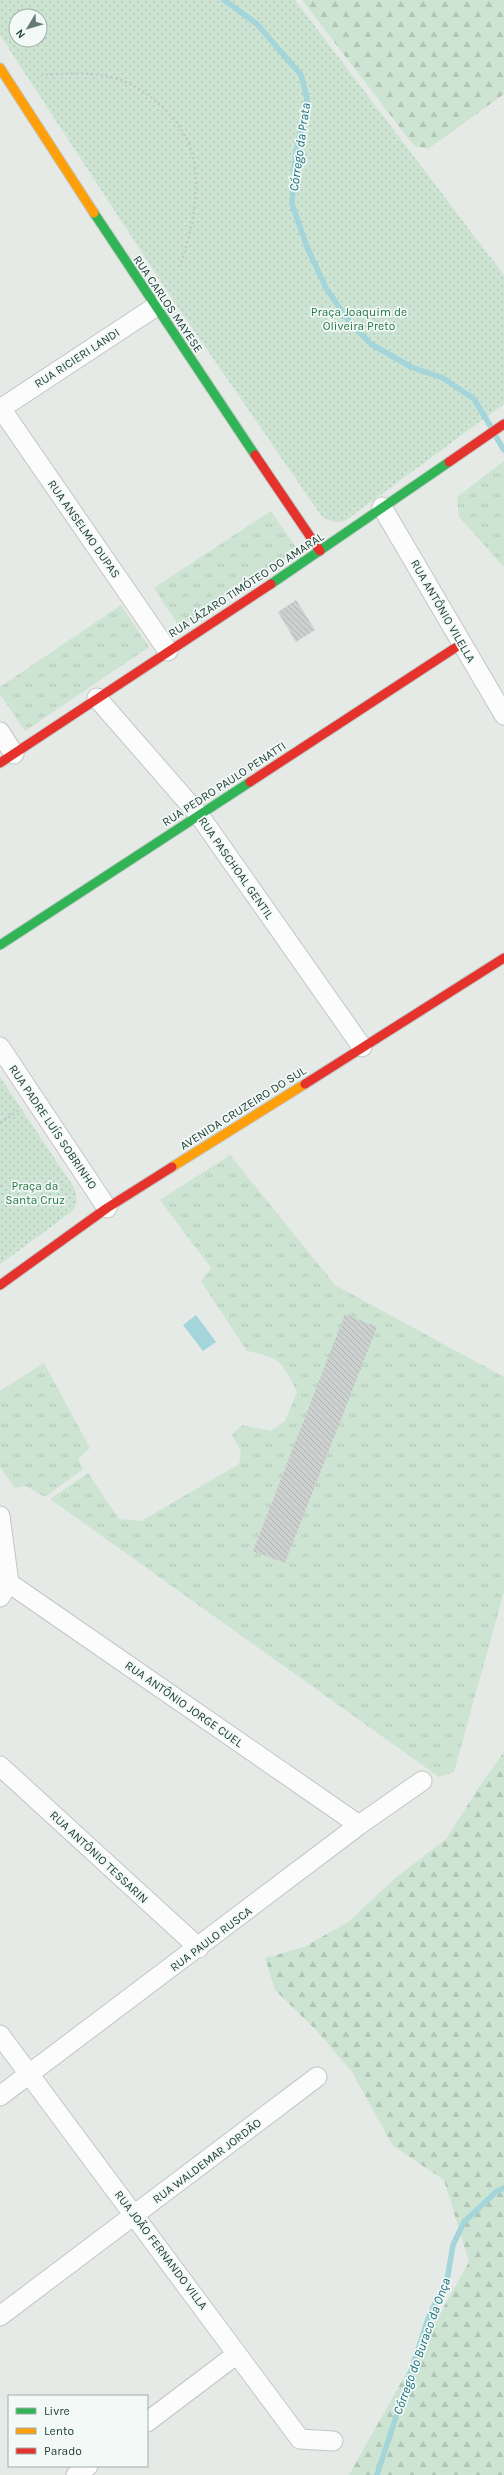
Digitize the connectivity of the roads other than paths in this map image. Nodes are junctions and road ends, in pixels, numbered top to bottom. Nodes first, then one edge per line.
1 (0, 68) edge
2 (6, 89) edge
3 (154, 307) junction
4 (0, 408) edge
5 (504, 424) edge
6 (382, 508) junction
7 (320, 551) junction
8 (461, 644) junction
9 (168, 651) junction
10 (97, 698) junction
11 (504, 714) edge
12 (0, 732) edge
13 (7, 758) edge
14 (199, 815) junction
15 (0, 945) edge
16 (504, 958) edge
17 (0, 1047) edge
18 (362, 1047) junction
19 (107, 1208) junction
20 (0, 1285) edge
21 (0, 1516) edge
22 (4, 1590) edge
23 (0, 1766) edge
24 (422, 1781) dead end
25 (360, 1825) junction
26 (199, 1948) junction
27 (0, 2035) edge
28 (30, 2075) junction
29 (317, 2077) dead end
30 (0, 2096) edge
31 (136, 2216) junction
32 (0, 2316) edge
33 (237, 2354) junction
34 (148, 2421) edge
35 (333, 2441) dead end
36 (87, 2467) edge
37 (76, 2475) edge

1 - 2 street, RUA CARLOS MAYESE
2 - 3 street, RUA CARLOS MAYESE
3 - 4 street, RUA RICIERI LANDI
3 - 7 street, RUA CARLOS MAYESE
4 - 9 street, RUA ANSELMO DUPAS
5 - 6 street, RUA LÁZARO TIMÓTEO DO AMARAL
6 - 7 street, RUA LÁZARO TIMÓTEO DO AMARAL
6 - 8 street, RUA ANTÔNIO VILELLA
7 - 9 street, RUA LÁZARO TIMÓTEO DO AMARAL
8 - 11 street, RUA ANTÔNIO VILELLA
8 - 14 street, RUA PEDRO PAULO PENATTI
9 - 10 street, RUA LÁZARO TIMÓTEO DO AMARAL
10 - 13 street, RUA LÁZARO TIMÓTEO DO AMARAL
10 - 14 street, RUA PASCHOAL GENTIL
12 - 13 street
14 - 15 street, RUA PEDRO PAULO PENATTI
14 - 18 street, RUA PASCHOAL GENTIL
16 - 18 street, AVENIDA CRUZEIRO DO SUL
17 - 19 street, RUA PADRE LUÍS SOBRINHO
18 - 19 street, AVENIDA CRUZEIRO DO SUL
19 - 20 street, AVENIDA CRUZEIRO DO SUL
21 - 22 street
22 - 25 street, RUA ANTÔNIO JORGE CUEL
23 - 26 street, RUA ANTÔNIO TESSARIN
24 - 25 street, RUA PAULO RUSCA
25 - 26 street, RUA PAULO RUSCA
26 - 28 street, RUA PAULO RUSCA
27 - 28 street, RUA JOÃO FERNANDO VILLA
28 - 30 street, RUA PAULO RUSCA
28 - 31 street, RUA JOÃO FERNANDO VILLA
29 - 31 street, RUA WALDEMAR JORDÃO
31 - 32 street, RUA WALDEMAR JORDÃO
31 - 33 street, RUA JOÃO FERNANDO VILLA
33 - 34 street
33 - 35 street, RUA JOÃO FERNANDO VILLA
36 - 37 street

